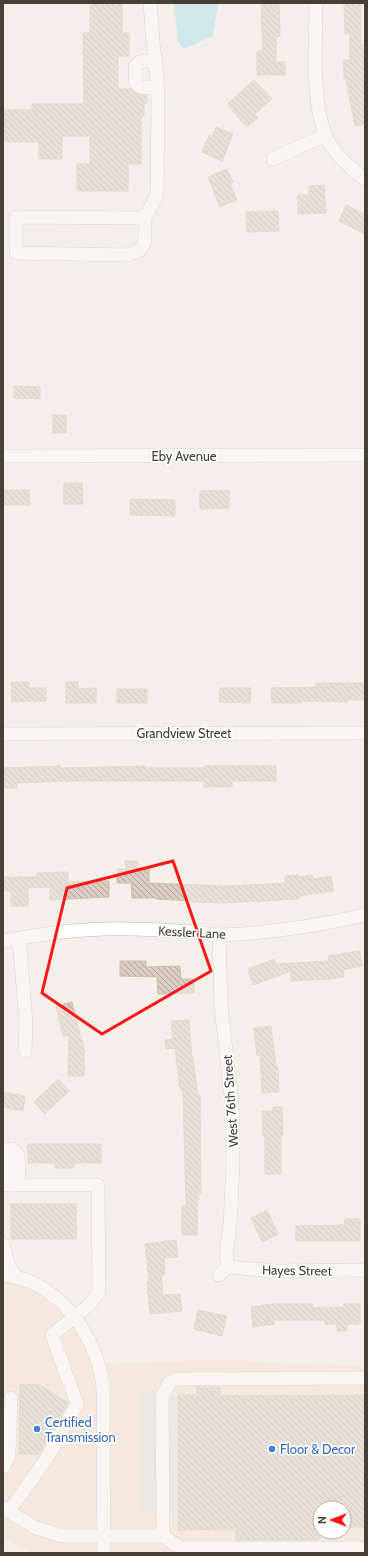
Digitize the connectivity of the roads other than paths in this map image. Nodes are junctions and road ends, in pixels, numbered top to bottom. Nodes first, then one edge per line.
1 (150, 3) edge
2 (316, 3) edge
3 (156, 60) junction
4 (158, 88) junction
5 (325, 135) junction
6 (273, 159) dead end
7 (365, 179) edge
8 (145, 218) junction
9 (365, 455) edge
10 (3, 456) edge
11 (365, 733) edge
12 (3, 734) edge
13 (365, 915) edge
14 (219, 935) junction
15 (19, 938) junction
16 (3, 941) edge
17 (25, 1051) dead end
18 (8, 1150) edge
19 (11, 1184) edge
20 (3, 1244) edge
21 (365, 1270) edge
22 (224, 1271) joint
23 (7, 1276) edge
24 (75, 1317) junction
25 (365, 1378) edge
26 (10, 1398) dead end
27 (3, 1466) edge
28 (6, 1509) edge
29 (104, 1536) junction
30 (163, 1536) junction
31 (365, 1548) edge
32 (104, 1553) edge

1 - 3 street
2 - 5 street
3 - 4 street
3 - 4 street
4 - 8 street
5 - 6 street
5 - 7 street
8 - 8 street
9 - 10 street, Eby Avenue
11 - 12 street, Grandview Street
13 - 14 street, Kessler Lane
14 - 15 street, Kessler Lane
14 - 22 street, West 76th Street
15 - 16 street, Kessler Lane
15 - 17 street
18 - 19 street
19 - 24 street
20 - 23 street
21 - 22 street, Hayes Street
23 - 24 street
24 - 28 street
24 - 29 street
25 - 30 street
26 - 27 street
28 - 29 street
29 - 30 street
29 - 32 street
30 - 31 street

